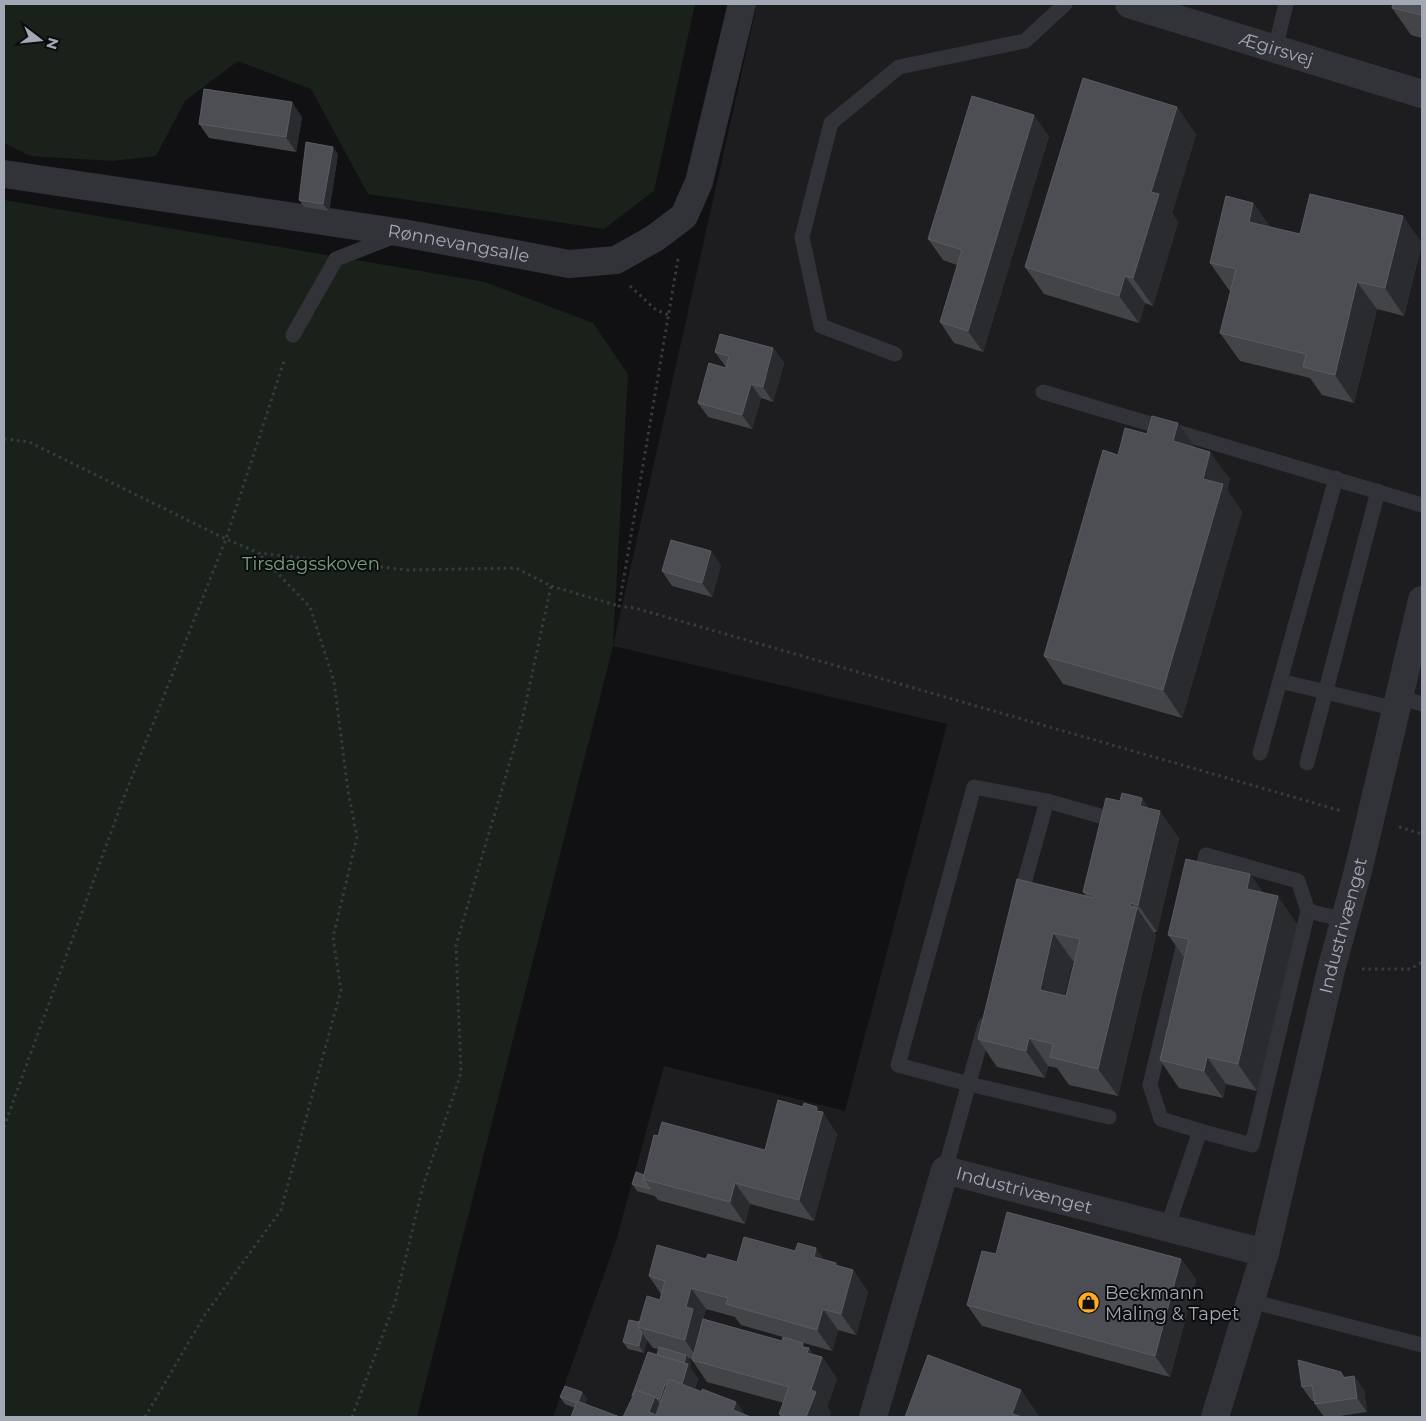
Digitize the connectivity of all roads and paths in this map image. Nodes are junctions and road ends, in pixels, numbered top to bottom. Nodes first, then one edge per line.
1 (742, 4) edge
2 (1065, 4) edge
3 (1129, 4) edge
4 (1286, 4) edge
5 (1276, 49) junction
6 (1422, 94) edge
7 (4, 174) edge
8 (684, 216) junction
9 (403, 233) junction
10 (601, 261) junction
11 (668, 314) junction
12 (292, 335) joint
13 (895, 354) dead end
14 (1043, 392) dead end
15 (4, 439) edge
16 (1336, 478) junction
17 (1378, 491) junction
18 (1422, 505) edge
19 (226, 539) junction
20 (259, 553) junction
21 (551, 586) junction
22 (1422, 600) edge
23 (620, 606) junction
24 (1280, 681) junction
25 (1325, 692) junction
26 (1406, 704) edge
27 (1260, 753) dead end
28 (1307, 763) dead end
29 (1047, 801) junction
30 (1348, 813) dead end
31 (1104, 817) edge
32 (1396, 826) dead end
33 (1422, 834) edge
34 (1196, 894) edge
35 (1308, 911) junction
36 (1016, 914) edge
37 (1345, 920) junction
38 (1190, 922) edge
39 (1422, 962) edge
40 (1331, 970) junction
41 (990, 1009) edge
42 (969, 1084) junction
43 (1109, 1117) dead end
44 (4, 1127) edge
45 (1200, 1130) junction
46 (945, 1170) junction
47 (1168, 1228) junction
48 (1265, 1253) junction
49 (1251, 1301) junction
50 (1422, 1345) edge
51 (145, 1417) edge
52 (352, 1417) edge
53 (873, 1417) edge
54 (1214, 1417) edge

1 - 8 street, Rønnevangsalle
2 - 13 lane
3 - 5 street, Ægirsvej
4 - 5 lane
5 - 6 street, Ægirsvej
7 - 9 street, Rønnevangsalle
8 - 10 street, Rønnevangsalle
8 - 11 path
9 - 10 street, Rønnevangsalle
9 - 12 lane
10 - 11 path
11 - 23 path
12 - 19 path
14 - 16 lane
15 - 19 path
16 - 17 lane
16 - 24 lane
17 - 18 lane
17 - 25 lane
19 - 20 path
19 - 44 path
20 - 21 path
20 - 51 path
21 - 23 path
21 - 52 path
22 - 26 street, Industrivænget
23 - 30 path
24 - 25 lane
24 - 27 lane
25 - 26 lane
25 - 28 lane
26 - 37 street, Industrivænget
29 - 31 lane
29 - 36 lane
29 - 42 lane
32 - 33 path
34 - 35 lane
35 - 37 lane
35 - 45 lane
37 - 40 street, Industrivænget
38 - 45 lane
39 - 40 path
40 - 48 street, Industrivænget
41 - 42 lane
42 - 43 lane
42 - 46 lane
45 - 47 lane
46 - 47 street, Industrivænget
46 - 53 street, Industrivænget
47 - 48 street, Industrivænget
48 - 49 street, Industrivænget
49 - 50 lane
49 - 54 street, Industrivænget

